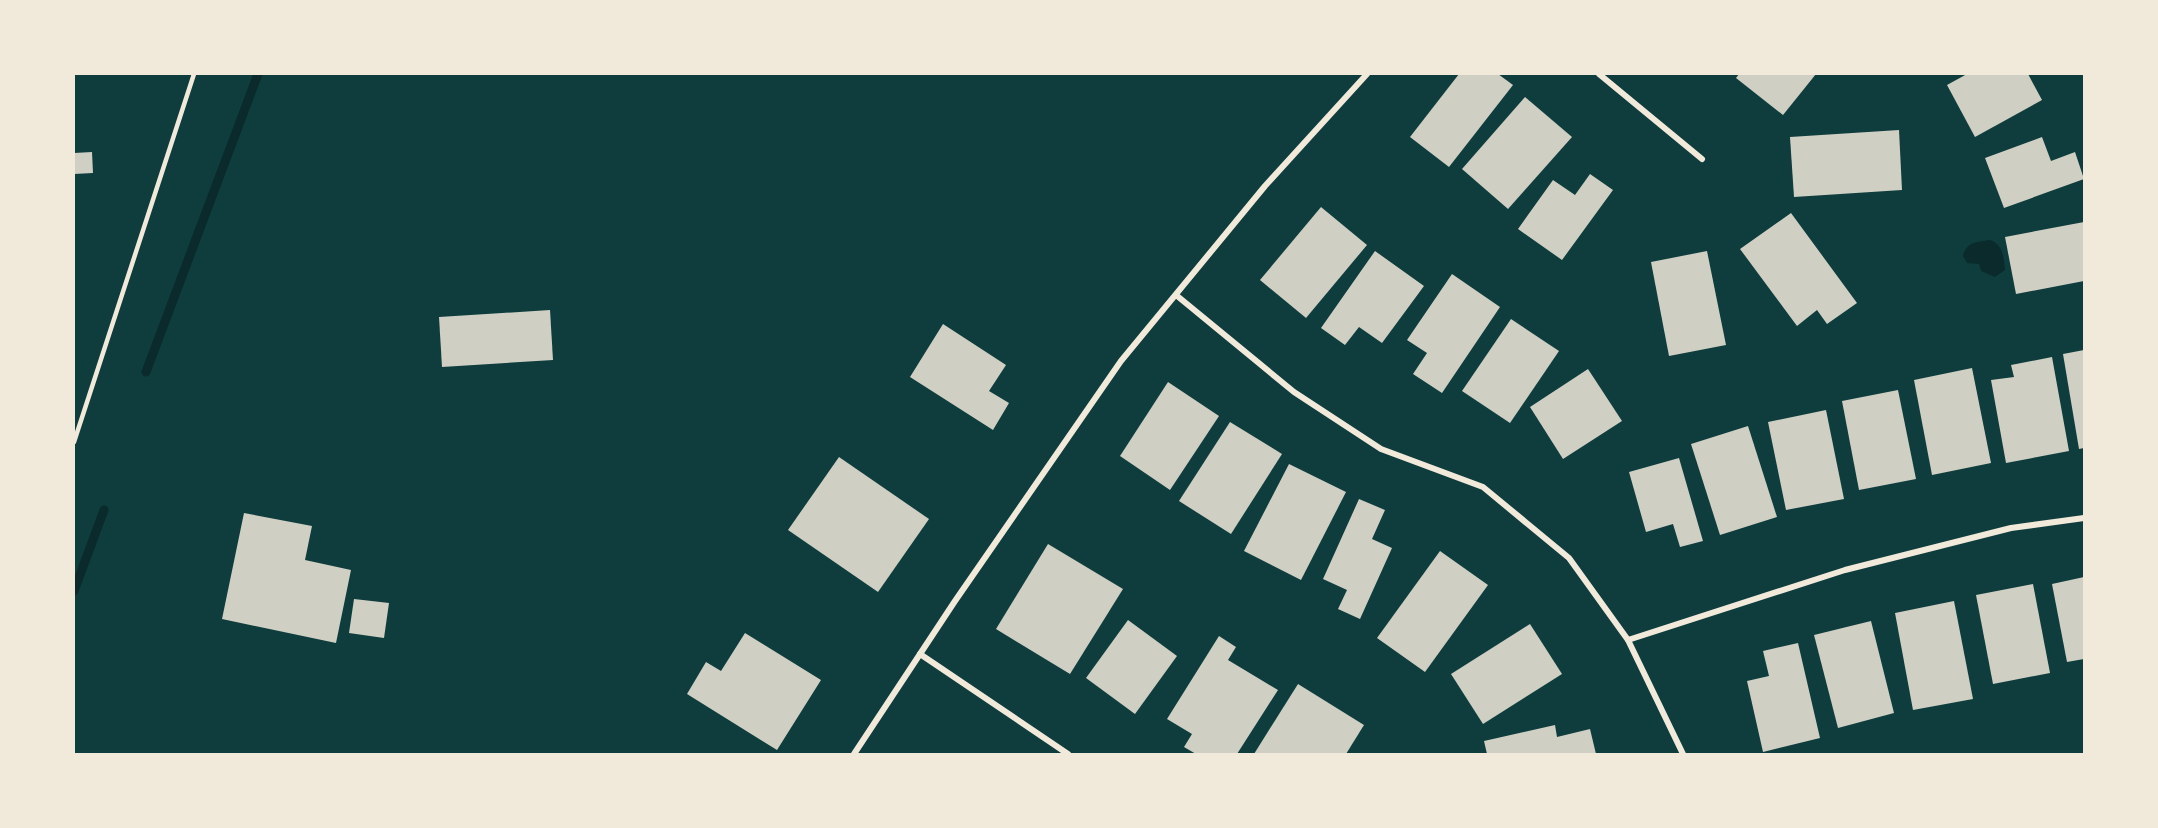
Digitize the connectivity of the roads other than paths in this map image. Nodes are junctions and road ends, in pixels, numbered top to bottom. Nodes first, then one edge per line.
1 (194, 74) edge
2 (1368, 74) edge
3 (1599, 74) edge
4 (1702, 159) dead end
5 (1176, 295) junction
6 (74, 442) edge
7 (2085, 518) edge
8 (1628, 640) junction
9 (920, 654) junction
10 (854, 754) edge
11 (1068, 754) edge
12 (1683, 754) edge

1 - 6 lane
2 - 5 street
3 - 4 street
5 - 8 street
5 - 9 street
7 - 8 street
8 - 12 street
9 - 10 street
9 - 11 street

